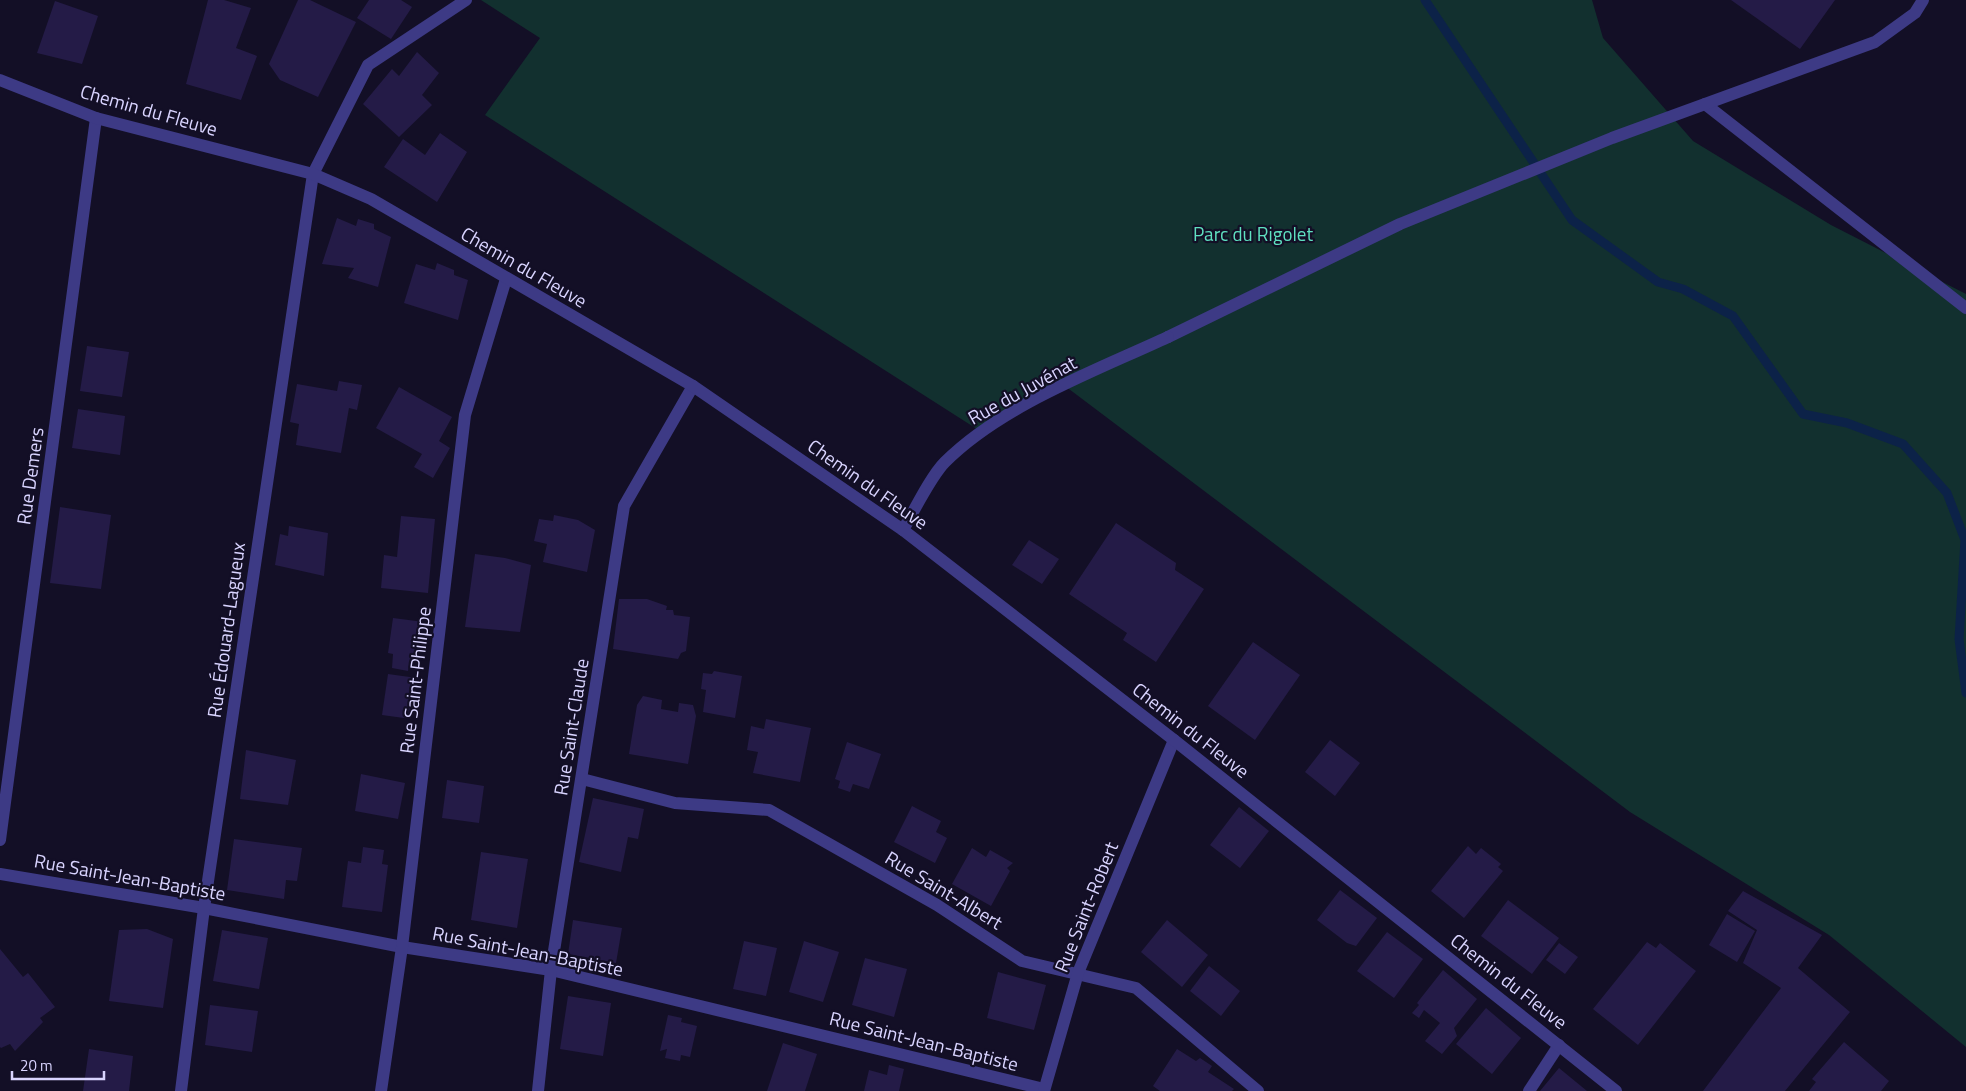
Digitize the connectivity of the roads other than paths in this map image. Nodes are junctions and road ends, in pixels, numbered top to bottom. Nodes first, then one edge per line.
1 (466, 0) edge
2 (1923, 0) edge
3 (0, 80) edge
4 (1705, 104) junction
5 (96, 118) junction
6 (313, 174) junction
7 (506, 279) junction
8 (1966, 308) edge
9 (693, 386) junction
10 (903, 530) junction
11 (1174, 740) junction
12 (582, 779) junction
13 (0, 840) edge
14 (0, 874) edge
15 (204, 908) junction
16 (402, 947) junction
17 (551, 970) junction
18 (1078, 973) junction
19 (1559, 1045) junction
20 (1044, 1090) edge
21 (181, 1091) edge
22 (381, 1091) edge
23 (538, 1091) edge
24 (1258, 1091) edge
25 (1529, 1091) edge
26 (1616, 1091) edge

1 - 6 street, Rue Édouard-Lagueux
2 - 4 street, Rue du Juvénat
3 - 5 street, Chemin du Fleuve
4 - 8 street
4 - 10 street, Rue du Juvénat
5 - 6 street, Chemin du Fleuve
5 - 13 street, Rue Demers
6 - 7 street, Chemin du Fleuve
6 - 15 street, Rue Édouard-Lagueux
7 - 9 street, Chemin du Fleuve
7 - 16 street, Rue Saint-Philippe
9 - 10 street, Chemin du Fleuve
9 - 12 street, Rue Saint-Claude
10 - 11 street, Chemin du Fleuve
11 - 18 street, Rue Saint-Robert
11 - 19 street, Chemin du Fleuve
12 - 17 street, Rue Saint-Claude
12 - 18 street, Rue Saint-Albert
14 - 15 street, Rue Saint-Jean-Baptiste
15 - 16 street, Rue Saint-Jean-Baptiste
15 - 21 street, Rue Édouard-Lagueux
16 - 17 street, Rue Saint-Jean-Baptiste
16 - 22 street, Rue Saint-Philippe
17 - 20 street, Rue Saint-Jean-Baptiste
17 - 23 street, Rue Saint-Claude
18 - 20 street, Rue Saint-Robert
18 - 24 street, Rue Saint-Albert
19 - 25 street
19 - 26 street, Chemin du Fleuve

